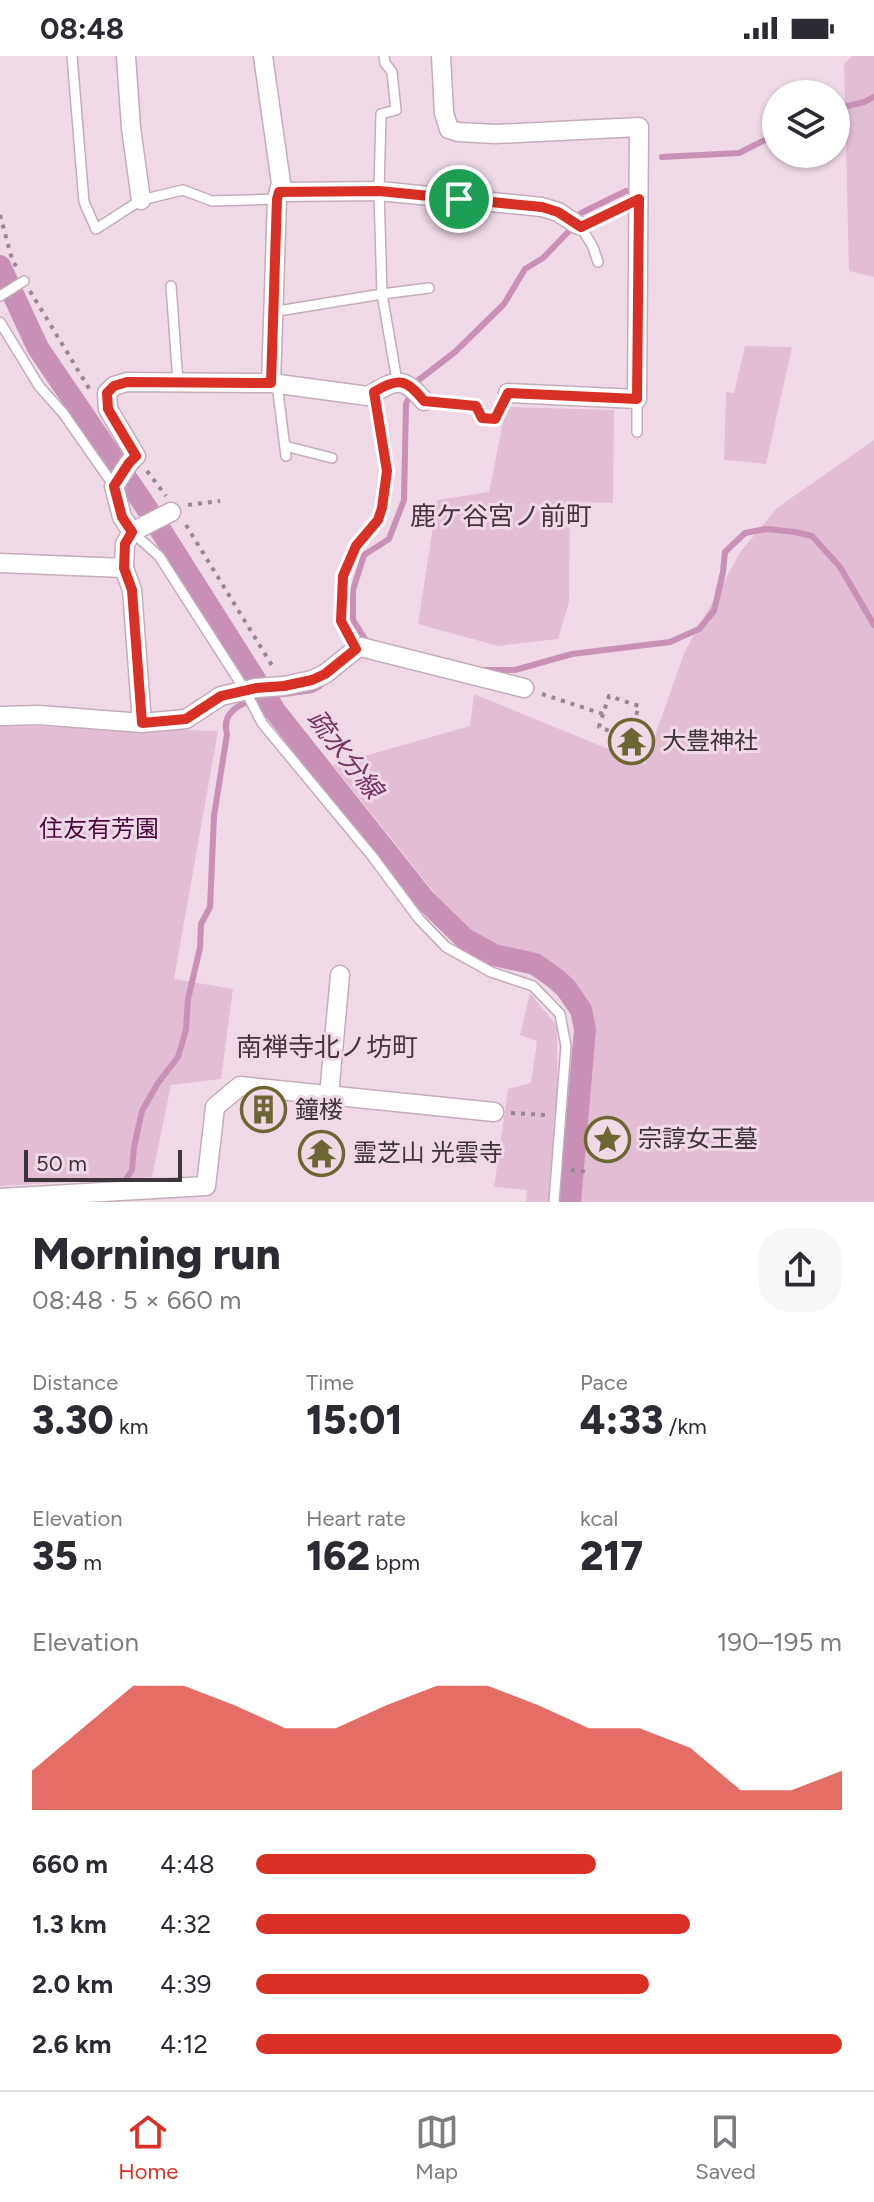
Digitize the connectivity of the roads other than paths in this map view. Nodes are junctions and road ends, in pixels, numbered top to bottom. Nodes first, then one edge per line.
1 (72, 56) edge
2 (126, 56) edge
3 (263, 56) edge
4 (384, 56) edge
5 (441, 56) edge
6 (379, 191) junction
7 (278, 196) junction
8 (639, 199) junction
9 (141, 200) junction
10 (577, 224) junction
11 (598, 262) dead end
12 (24, 281) road end
13 (171, 286) dead end
14 (429, 288) dead end
15 (3, 294) edge
16 (382, 294) junction
17 (272, 312) junction
18 (0, 322) edge
19 (178, 383) junction
20 (274, 384) junction
21 (412, 390) joint
22 (508, 393) road end
23 (637, 399) junction
24 (637, 432) dead end
25 (332, 458) dead end
26 (124, 471) junction
27 (161, 517) road end
28 (132, 532) junction
29 (0, 563) edge
30 (124, 568) junction
31 (265, 688) junction
32 (524, 688) road end
33 (0, 716) edge
34 (142, 723) junction
35 (340, 975) dead end
36 (329, 1095) junction
37 (494, 1112) road end
38 (0, 1198) edge
39 (554, 1202) edge

1 - 9 lane
2 - 9 street
3 - 7 street
4 - 6 lane
5 - 8 street
6 - 7 street
6 - 10 street
6 - 16 lane
7 - 9 lane
7 - 17 street
8 - 10 lane
8 - 23 street
10 - 11 lane
12 - 15 lane
13 - 19 lane
14 - 16 lane
16 - 17 lane
16 - 21 lane
17 - 20 street
18 - 26 lane
19 - 20 street
19 - 26 street
20 - 21 street
20 - 25 lane
22 - 23 street
23 - 24 lane
26 - 28 street
27 - 28 street
28 - 30 street
28 - 31 lane
29 - 30 street
30 - 34 street
31 - 32 street
31 - 34 street
31 - 39 lane
33 - 34 street
35 - 36 street
36 - 37 street
36 - 38 street

